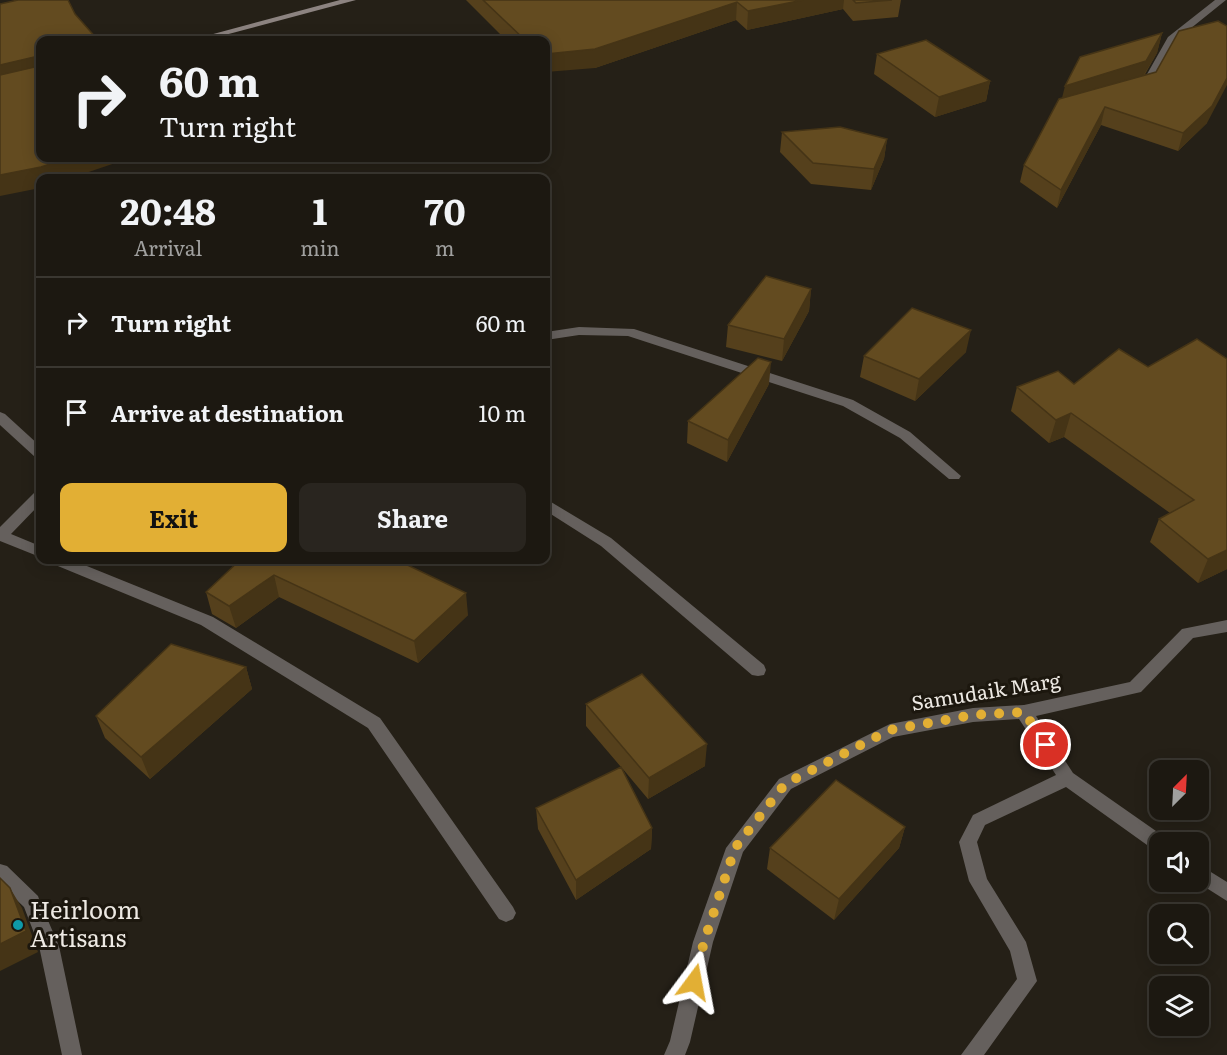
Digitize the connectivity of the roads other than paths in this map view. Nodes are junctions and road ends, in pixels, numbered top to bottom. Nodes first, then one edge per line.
1 (351, 0) edge
2 (1221, 0) edge
3 (212, 36) edge
4 (1124, 92) edge
5 (550, 335) edge
6 (0, 417) edge
7 (36, 450) edge
8 (954, 476) dead end
9 (36, 500) edge
10 (550, 507) edge
11 (0, 536) edge
12 (36, 550) edge
13 (68, 564) edge
14 (1227, 626) edge
15 (758, 670) dead end
16 (1024, 712) junction
17 (1067, 778) junction
18 (1149, 836) edge
19 (0, 872) edge
20 (1209, 880) edge
21 (1227, 893) edge
22 (506, 914) dead end
23 (72, 1055) edge
24 (674, 1055) edge
25 (971, 1055) edge

1 - 3 main road
2 - 4 street
5 - 8 street
6 - 7 street
9 - 11 street
10 - 15 street
11 - 12 street
13 - 22 street
14 - 16 street, Samudaik Marg
16 - 17 street
16 - 24 street, Samudaik Marg
17 - 18 street
17 - 25 street
19 - 23 street
20 - 21 street

